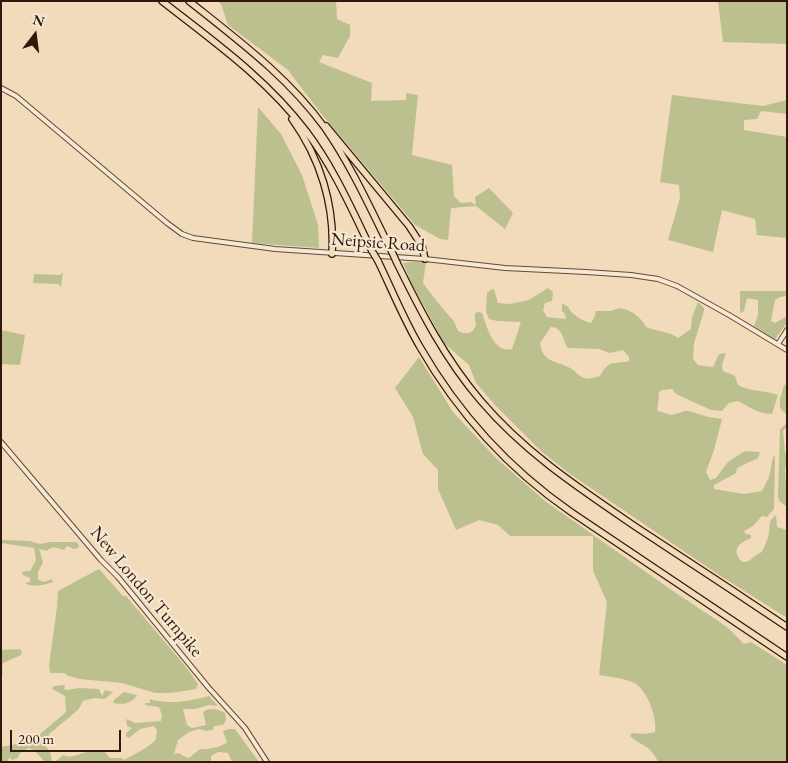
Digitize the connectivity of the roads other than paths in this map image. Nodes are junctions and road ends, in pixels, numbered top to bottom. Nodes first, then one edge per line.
1 (162, 1) edge
2 (189, 1) edge
3 (1, 88) edge
4 (285, 106) junction
5 (313, 113) junction
6 (332, 254) junction
7 (425, 259) junction
8 (787, 330) edge
9 (778, 344) junction
10 (787, 350) edge
11 (1, 442) edge
12 (787, 627) edge
13 (787, 657) edge
14 (267, 762) edge

1 - 4 highway
2 - 5 highway
3 - 6 street, Neipsic Road
4 - 6 highway
4 - 13 highway, bridge
5 - 7 highway
5 - 12 highway, bridge
6 - 7 street, Neipsic Road
7 - 9 street, Neipsic Road
8 - 9 street
9 - 10 street, Neipsic Road
11 - 14 street, New London Turnpike

